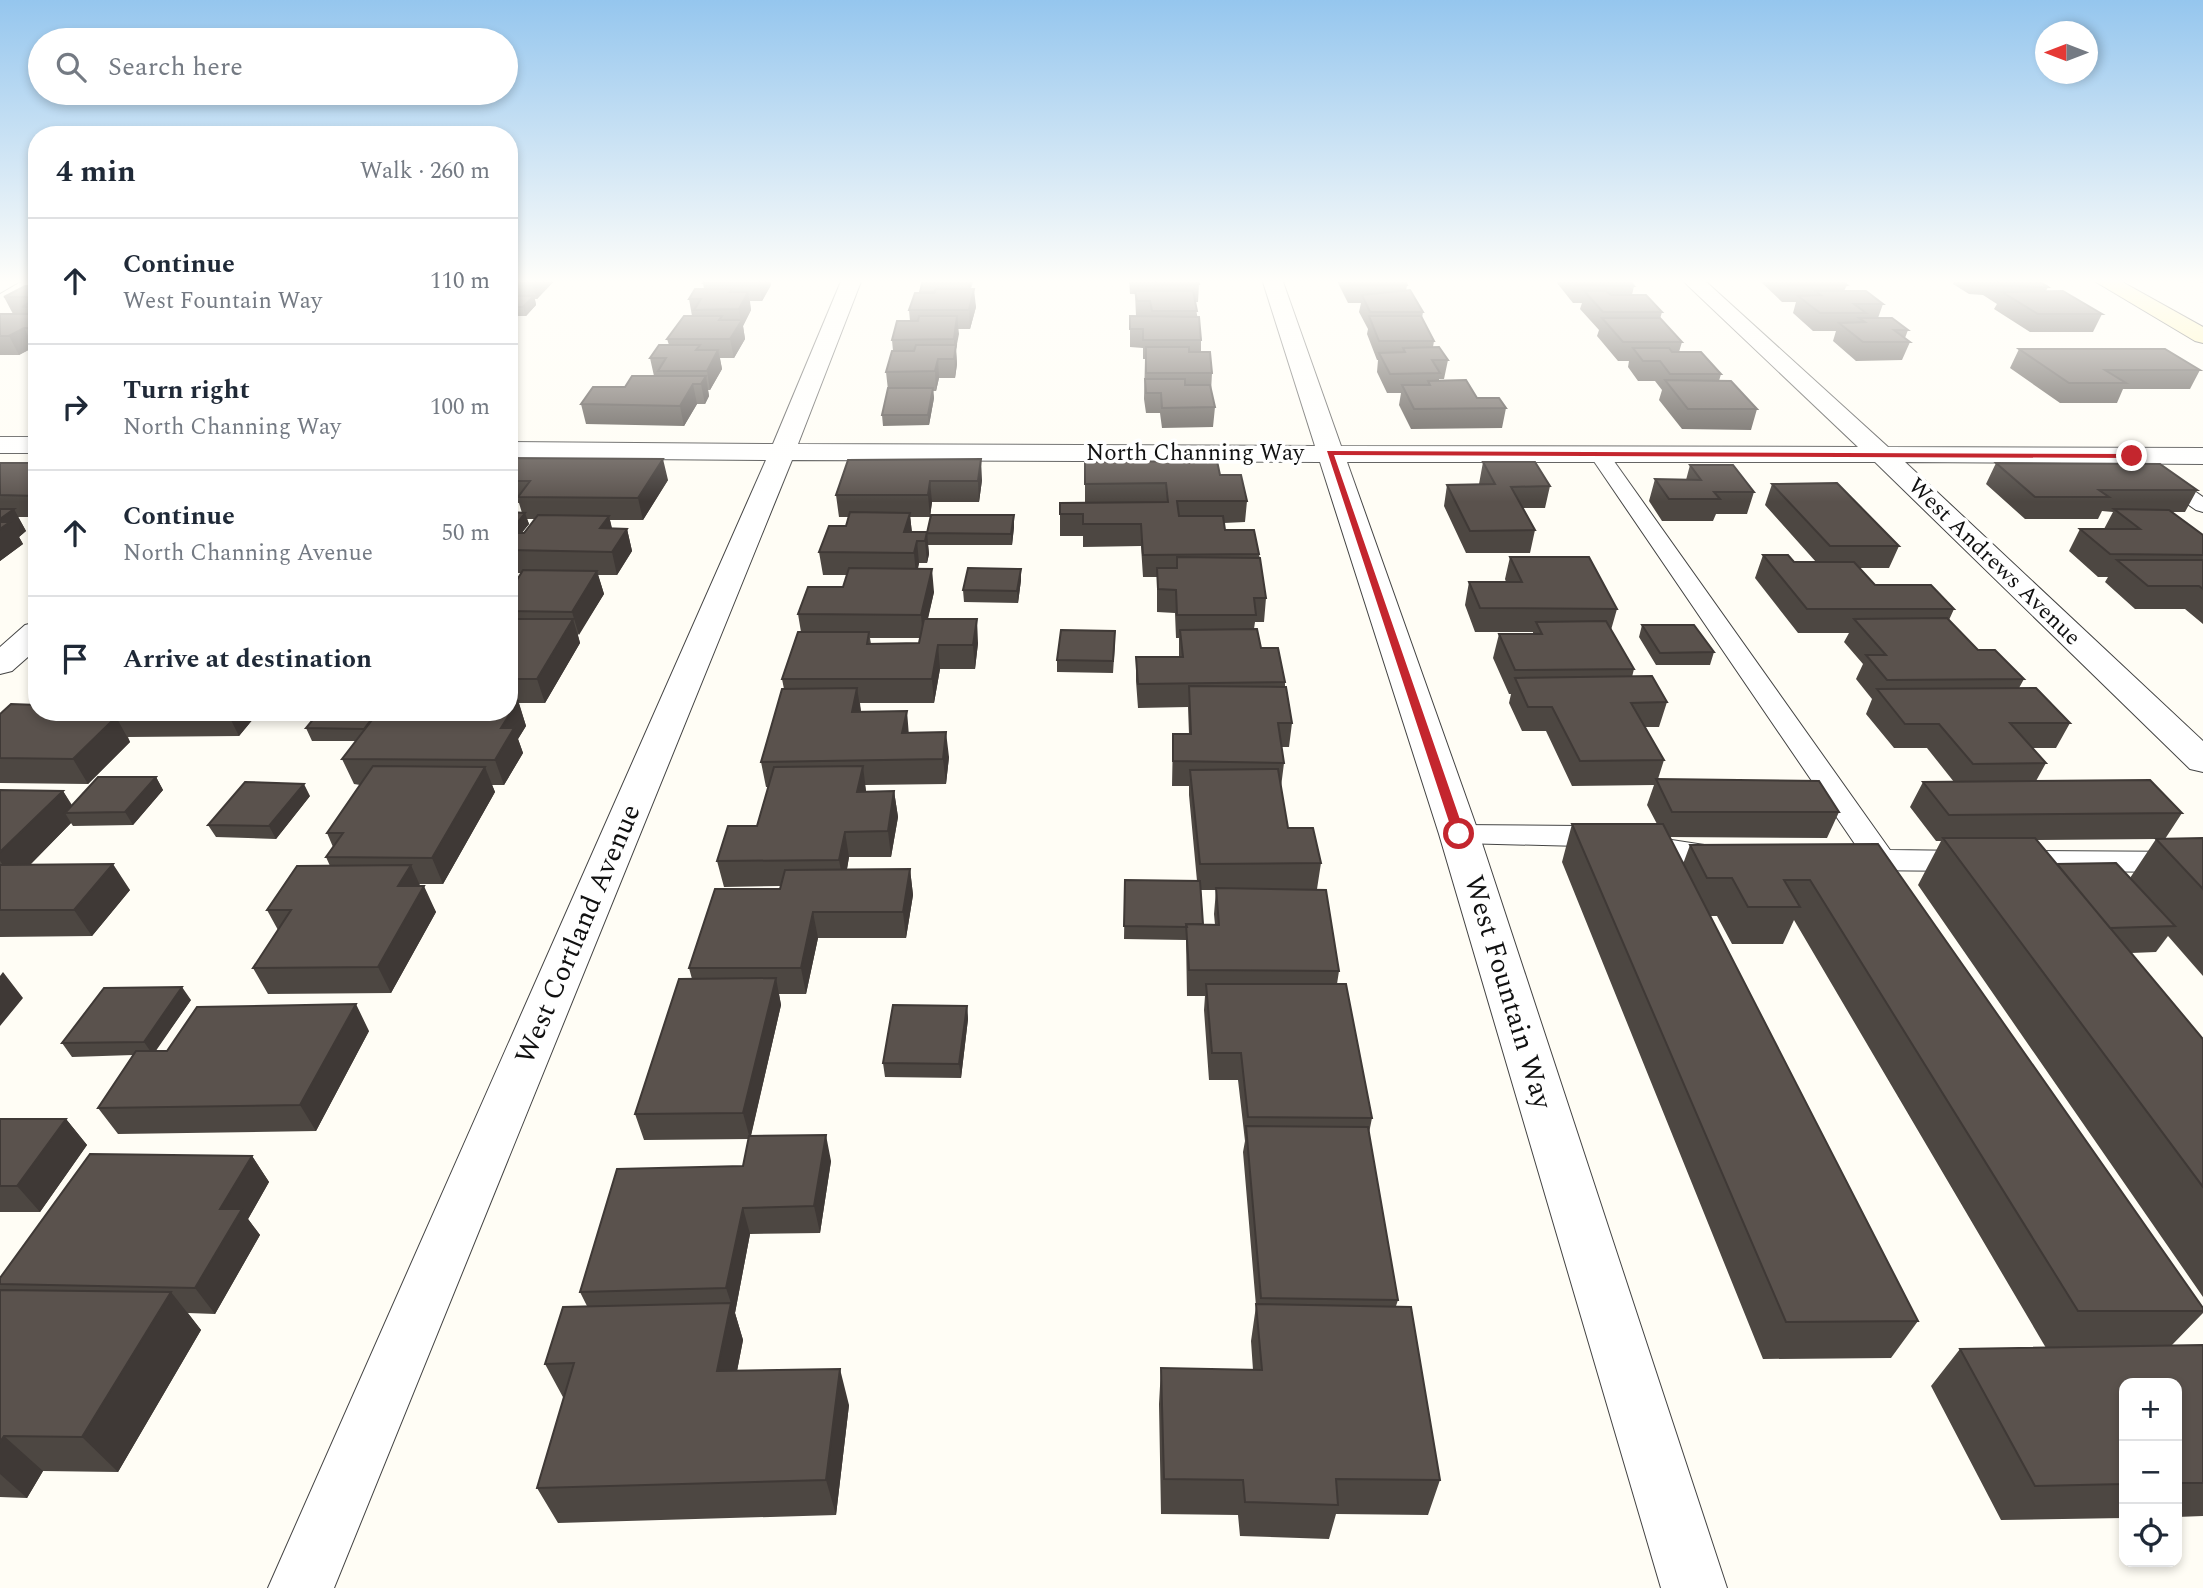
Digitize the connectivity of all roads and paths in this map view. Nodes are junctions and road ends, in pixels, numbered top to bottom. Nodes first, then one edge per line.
1 (822, 353) edge
2 (1297, 353) edge
3 (1771, 353) edge
4 (0, 445) edge
5 (28, 445) edge
6 (518, 450) edge
7 (782, 453) junction
8 (1330, 453) junction
9 (1880, 453) junction
10 (1599, 454) junction
11 (2132, 456) junction
12 (2203, 456) edge
13 (2203, 506) edge
14 (28, 640) edge
15 (0, 664) edge
16 (2203, 761) edge
17 (1459, 834) junction
18 (1749, 858) edge
19 (1828, 860) edge
20 (1881, 860) junction
21 (2203, 862) edge
22 (301, 1588) edge
23 (1693, 1588) edge

1 - 7 street, West Cortland Avenue
2 - 8 street, West Fountain Way
3 - 9 street, West Andrews Avenue
4 - 5 street
6 - 7 street, North Channing Way
7 - 8 street, North Channing Way
7 - 22 street, West Cortland Avenue
8 - 10 street, North Channing Way
8 - 17 street, West Fountain Way
9 - 10 street, North Channing Way
9 - 11 street, North Channing Way
9 - 16 street, West Andrews Avenue
10 - 20 lane
11 - 12 street, North Channing Way
11 - 13 lane
14 - 15 street
17 - 18 lane
17 - 23 street, West Fountain Way
19 - 20 lane
20 - 21 lane

